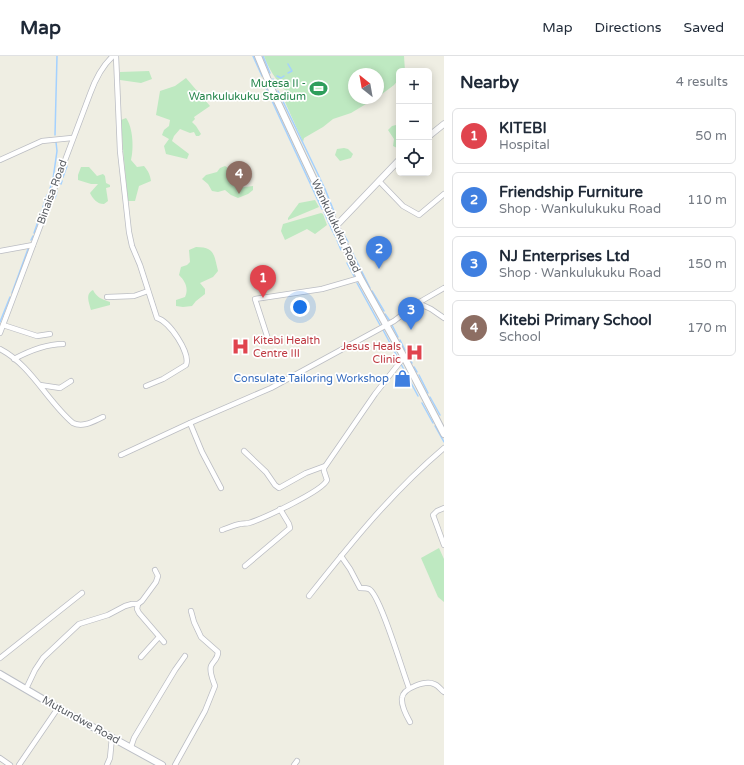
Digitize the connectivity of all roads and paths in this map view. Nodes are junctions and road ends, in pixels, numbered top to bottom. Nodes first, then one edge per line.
1 (116, 56) edge
2 (258, 56) edge
3 (111, 57) edge
4 (444, 124) edge
5 (432, 134) edge
6 (72, 138) junction
7 (0, 160) edge
8 (396, 163) edge
9 (379, 181) junction
10 (444, 194) edge
11 (336, 226) junction
12 (33, 245) junction
13 (0, 251) edge
14 (360, 278) junction
15 (444, 288) edge
16 (148, 291) junction
17 (107, 297) dead end
18 (418, 303) junction
19 (444, 318) edge
20 (3, 325) junction
21 (387, 325) junction
22 (0, 333) edge
23 (50, 334) dead end
24 (269, 342) dead end
25 (63, 344) dead end
26 (0, 349) edge
27 (404, 358) junction
28 (14, 359) junction
29 (71, 381) dead end
30 (40, 385) junction
31 (146, 386) dead end
32 (103, 417) dead end
33 (190, 423) junction
34 (444, 434) edge
35 (444, 448) edge
36 (244, 451) dead end
37 (121, 455) dead end
38 (326, 466) junction
39 (221, 488) dead end
40 (444, 508) edge
41 (280, 510) junction
42 (222, 530) dead end
43 (444, 545) edge
44 (341, 556) junction
45 (245, 566) dead end
46 (155, 570) dead end
47 (82, 593) dead end
48 (309, 596) dead end
49 (138, 604) junction
50 (191, 611) dead end
51 (159, 637) junction
52 (164, 642) dead end
53 (185, 656) dead end
54 (141, 657) dead end
55 (0, 658) edge
56 (0, 674) edge
57 (409, 688) junction
58 (26, 689) junction
59 (444, 692) edge
60 (58, 708) junction
61 (410, 722) dead end
62 (112, 737) junction
63 (131, 747) junction
64 (0, 758) edge
65 (10, 765) edge
66 (19, 765) edge
67 (107, 765) edge
68 (162, 765) edge
69 (175, 765) edge

1 - 16 street
2 - 11 main road, Wankulukuku Road
3 - 6 street, Binaisa Road
4 - 5 street
6 - 7 street
6 - 12 street, Binaisa Road
8 - 9 street
9 - 10 street
9 - 11 street
11 - 14 main road, Wankulukuku Road
12 - 13 street
12 - 20 street, Binaisa Road
14 - 21 main road, Wankulukuku Road
14 - 24 street
15 - 18 street
16 - 17 street
16 - 31 street
18 - 19 street
18 - 21 street
20 - 22 street, Binaisa Road
20 - 23 street
21 - 27 main road, Wankulukuku Road
21 - 33 street
25 - 28 street
26 - 28 street
27 - 34 main road, Wankulukuku Road
27 - 38 street
28 - 30 street
29 - 30 street
30 - 32 street
33 - 37 street
33 - 39 street
35 - 44 street
36 - 38 street
38 - 41 street
40 - 43 street
41 - 42 street
41 - 45 street
44 - 48 street
44 - 57 street
46 - 49 street
47 - 55 street
49 - 51 street
49 - 58 street
50 - 69 street
51 - 52 street
51 - 54 street
53 - 63 street
56 - 58 main road, Mutundwe Road
57 - 59 street
57 - 61 street
58 - 60 main road, Mutundwe Road
60 - 62 main road, Mutundwe Road
60 - 66 street
62 - 63 main road, Mutundwe Road
62 - 67 street
63 - 68 main road, Mutundwe Road
64 - 65 street

